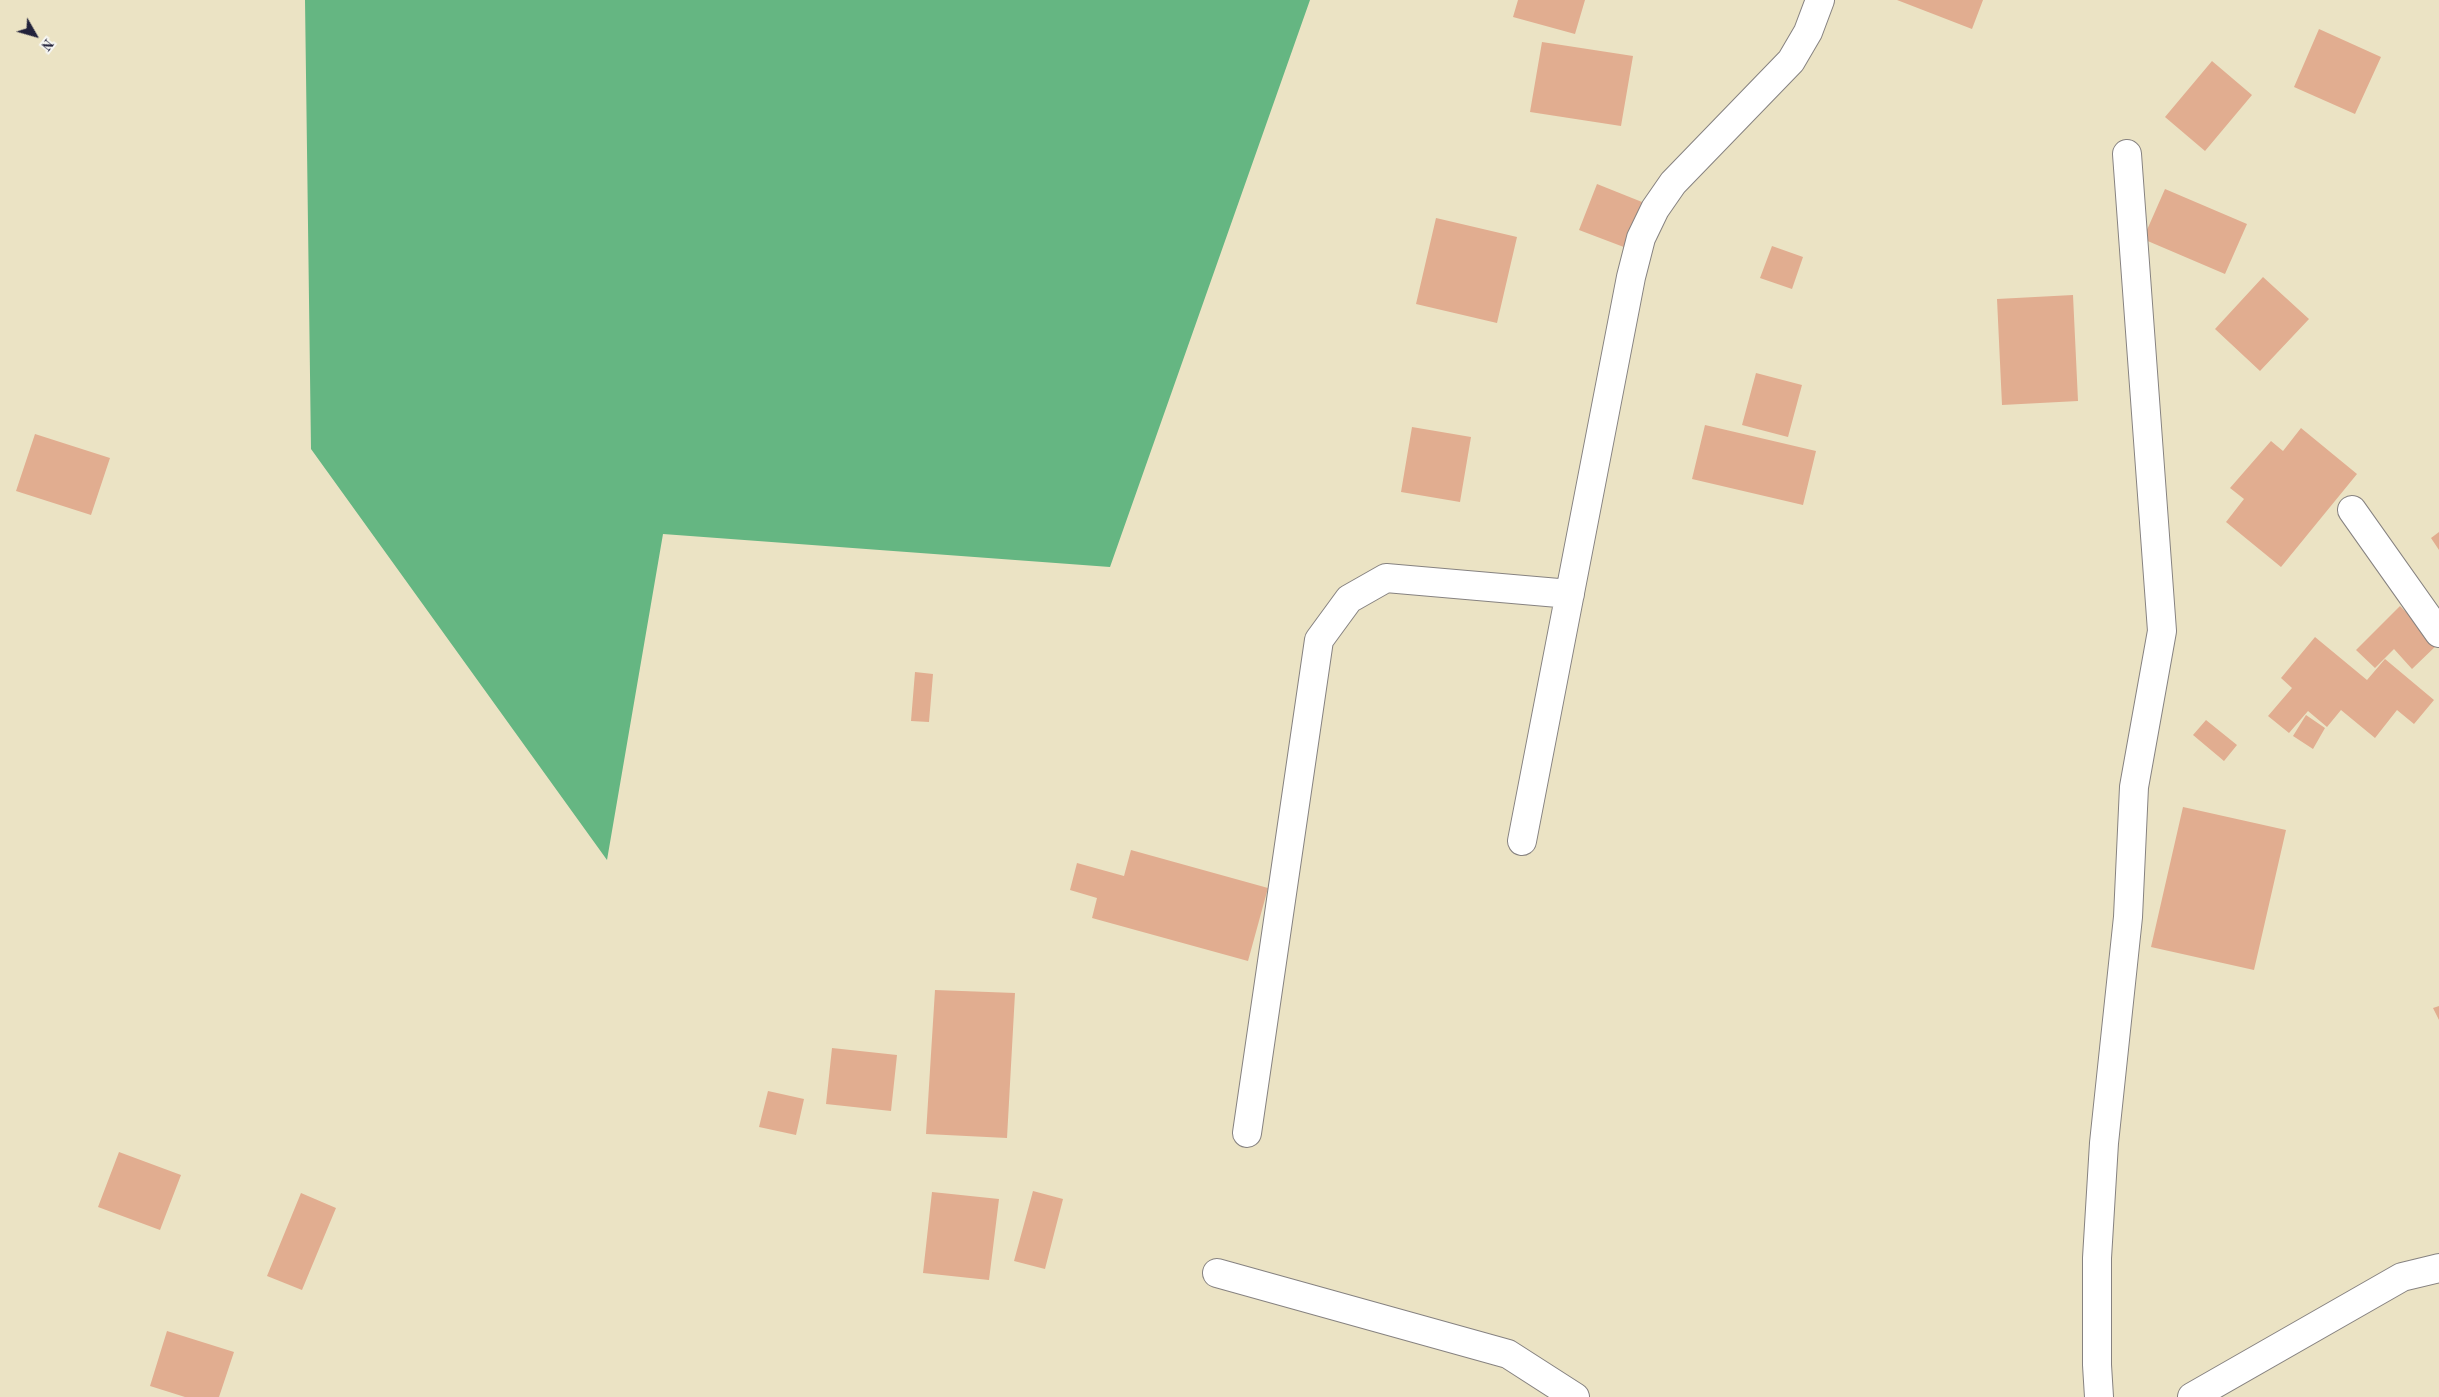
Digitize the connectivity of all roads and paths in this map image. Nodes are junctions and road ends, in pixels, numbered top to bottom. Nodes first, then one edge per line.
1 (1820, 0) edge
2 (2127, 154) dead end
3 (2352, 510) dead end
4 (1570, 594) junction
5 (2439, 633) edge
6 (1522, 841) dead end
7 (1247, 1132) dead end
8 (2439, 1268) edge
9 (1217, 1273) dead end
10 (2226, 1389) edge
11 (1575, 1397) edge
12 (2099, 1397) edge
13 (2192, 1397) edge

1 - 4 street
2 - 12 street
3 - 5 street
4 - 6 street
4 - 7 street
8 - 10 street
9 - 11 street
10 - 13 street

